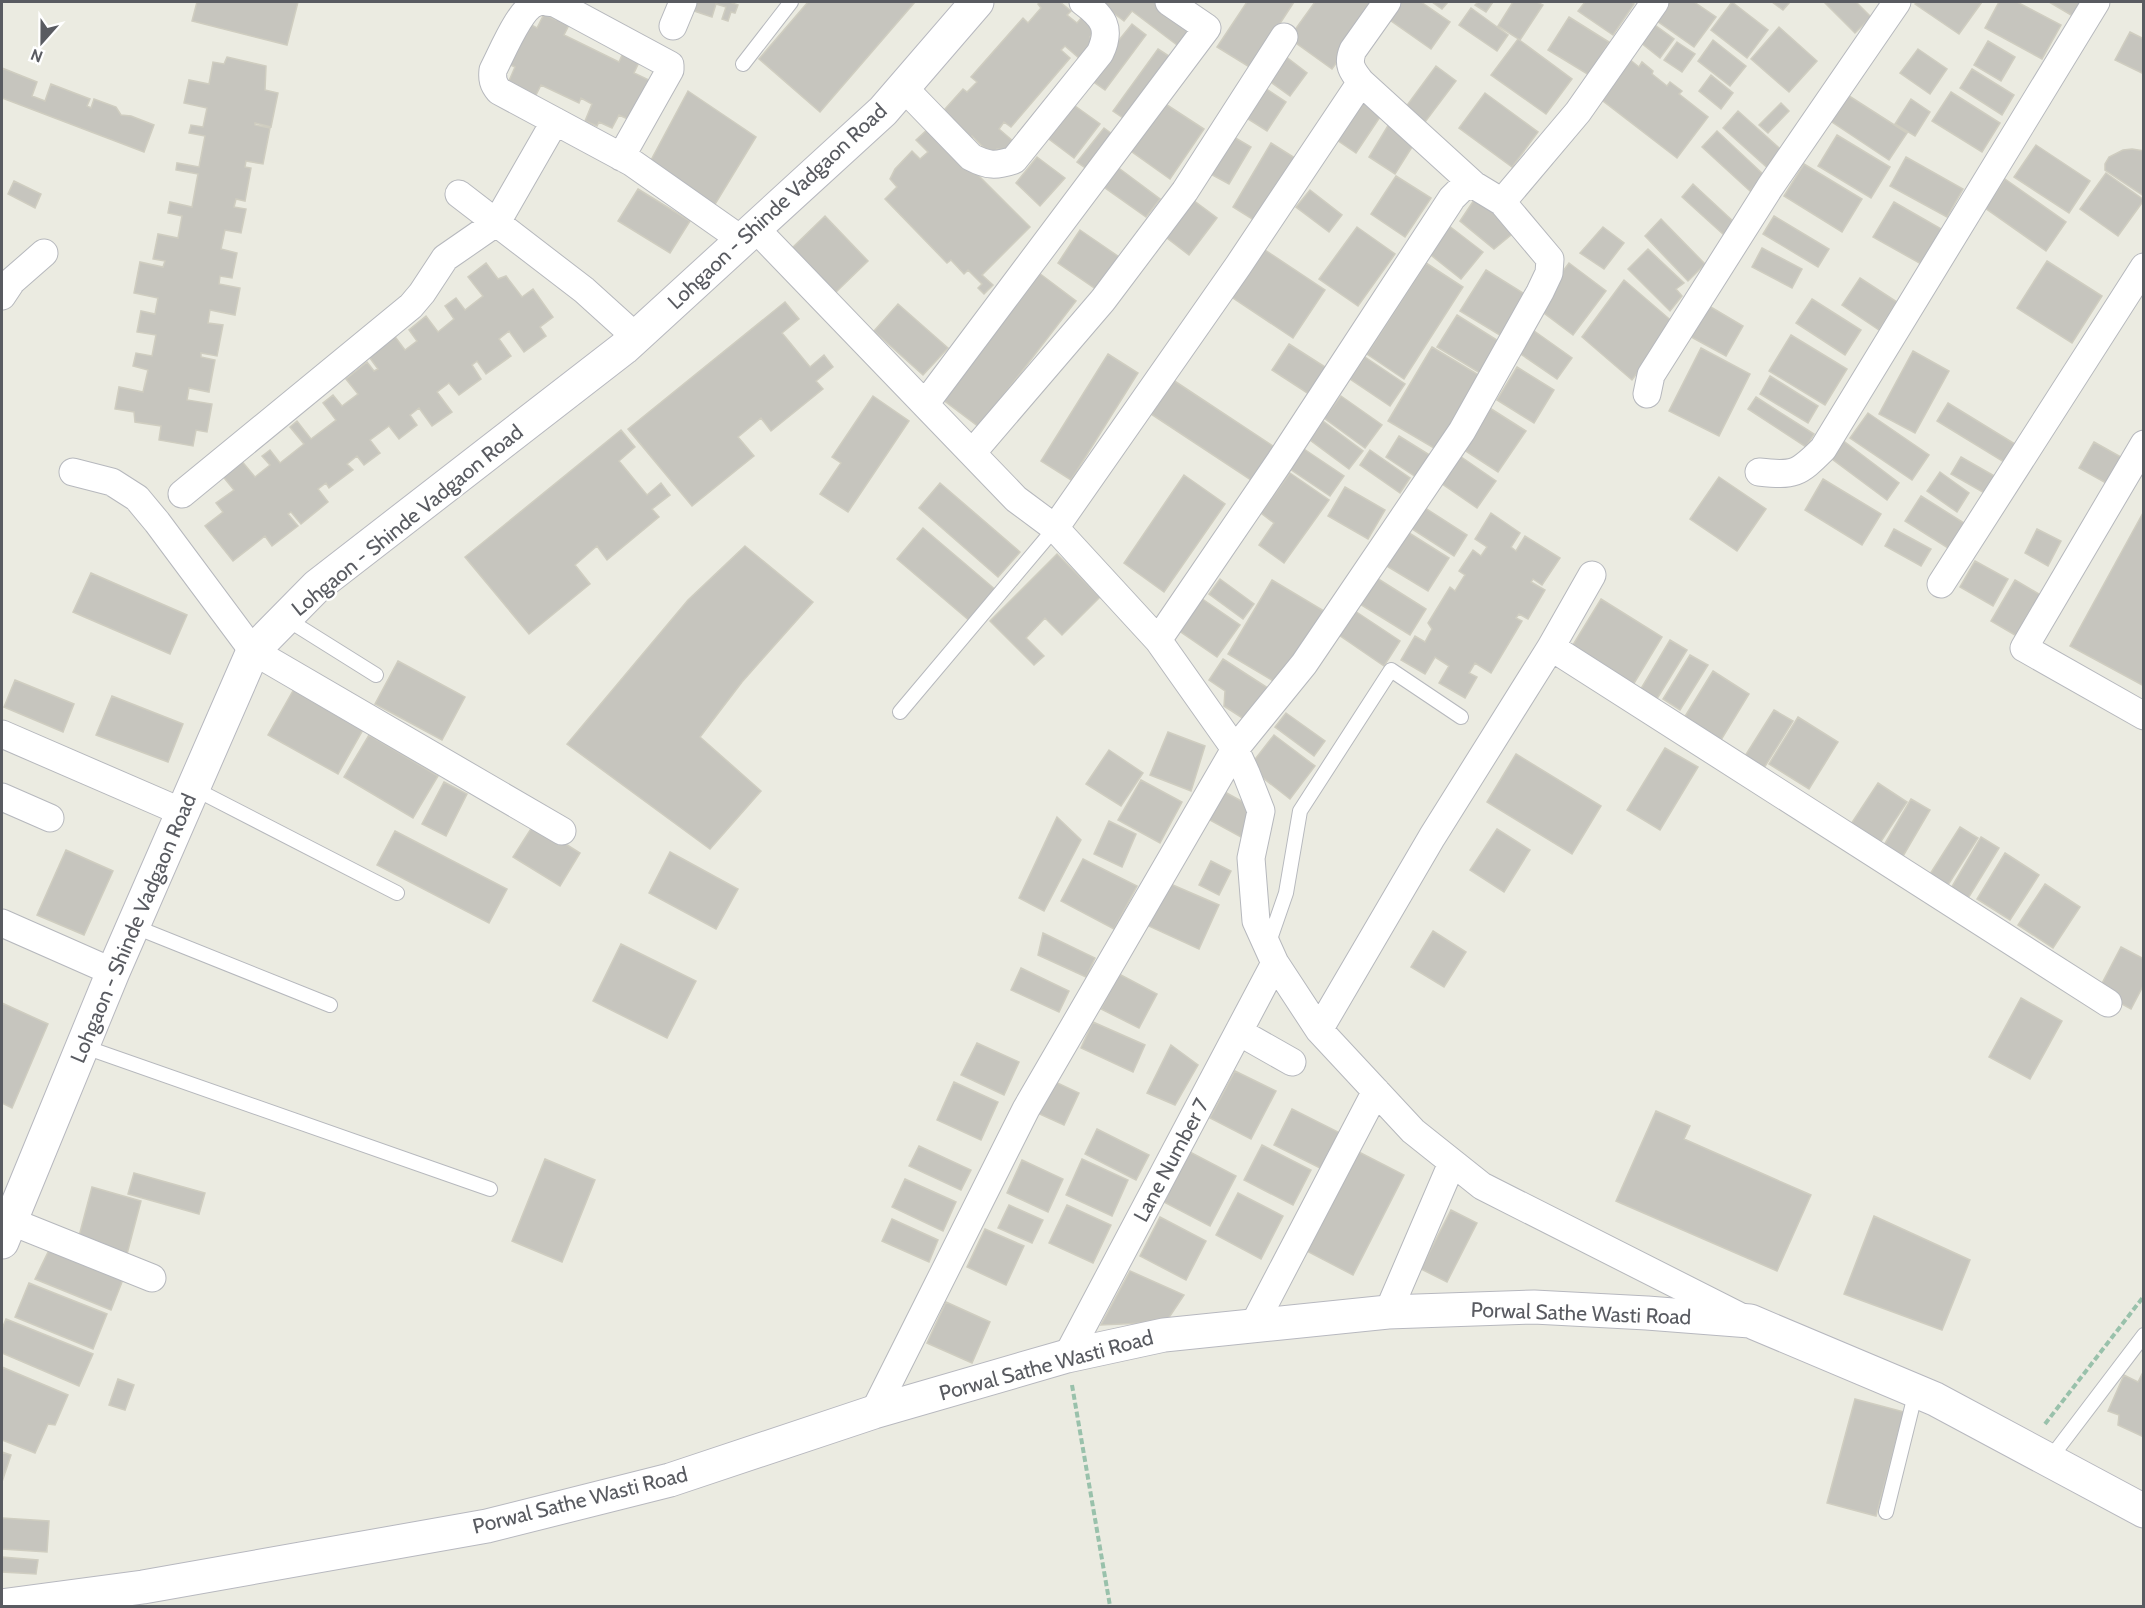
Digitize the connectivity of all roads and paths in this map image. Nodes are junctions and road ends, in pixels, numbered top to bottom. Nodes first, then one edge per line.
1 (539, 2) edge
2 (547, 2) edge
3 (791, 2) edge
4 (978, 2) edge
5 (1083, 2) edge
6 (1169, 2) edge
7 (1387, 2) edge
8 (1654, 2) edge
9 (1897, 2) edge
10 (2096, 2) edge
11 (1284, 36) dead end
12 (743, 64) dead end
13 (1360, 82) junction
14 (903, 87) junction
15 (555, 121) junction
16 (621, 157) junction
17 (1474, 185) junction
18 (459, 194) dead end
19 (1502, 201) junction
20 (497, 222) junction
21 (748, 234) junction
22 (44, 253) dead end
23 (2144, 267) edge
24 (2, 296) edge
25 (636, 337) junction
26 (1647, 394) dead end
27 (925, 404) junction
28 (2144, 444) edge
29 (972, 453) junction
30 (73, 472) dead end
31 (1759, 472) dead end
32 (182, 494) dead end
33 (1055, 528) junction
34 (1593, 575) dead end
35 (1941, 584) dead end
36 (285, 618) junction
37 (1158, 640) junction
38 (1551, 647) junction
39 (253, 651) junction
40 (376, 675) dead end
41 (900, 712) dead end
42 (2144, 716) edge
43 (1461, 717) dead end
44 (2, 734) edge
45 (1235, 749) junction
46 (2, 797) edge
47 (188, 800) junction
48 (50, 818) dead end
49 (562, 831) dead end
50 (397, 893) dead end
51 (2, 922) edge
52 (133, 926) junction
53 (1271, 955) junction
54 (113, 972) junction
55 (2108, 1003) dead end
56 (330, 1005) dead end
57 (1319, 1030) junction
58 (1239, 1032) junction
59 (82, 1046) junction
60 (1292, 1062) dead end
61 (1376, 1091) junction
62 (1452, 1163) junction
63 (490, 1188) dead end
64 (4, 1226) edge
65 (152, 1278) dead end
66 (2144, 1296) edge
67 (1388, 1312) junction
68 (1750, 1321) junction
69 (1253, 1326) junction
70 (2144, 1335) edge
71 (2137, 1355) edge
72 (1067, 1356) junction
73 (1916, 1391) junction
74 (874, 1412) junction
75 (2038, 1454) junction
76 (2144, 1511) edge
77 (1886, 1512) dead end
78 (2, 1606) edge
79 (1110, 1606) edge

1 - 15 street
2 - 16 street
3 - 12 lane
4 - 14 street, Lohgaon - Shinde Vadgaon Road
5 - 14 street
6 - 27 street
7 - 13 street
8 - 19 street
9 - 26 street
10 - 31 street
11 - 29 street
13 - 17 street
13 - 33 street
14 - 21 street, Lohgaon - Shinde Vadgaon Road
15 - 16 street
15 - 20 street
16 - 21 street
17 - 19 street
17 - 37 street
18 - 20 street
19 - 45 street
20 - 25 street
20 - 32 street
21 - 25 street, Lohgaon - Shinde Vadgaon Road
21 - 27 street
22 - 24 street
23 - 35 street
25 - 36 street, Lohgaon - Shinde Vadgaon Road
27 - 29 street
28 - 42 street
29 - 33 street
30 - 39 street
33 - 37 street
33 - 41 lane
34 - 38 street
36 - 39 street, Lohgaon - Shinde Vadgaon Road
36 - 40 lane
37 - 45 street
38 - 55 street
38 - 57 street
39 - 47 street, Lohgaon - Shinde Vadgaon Road
39 - 49 street
43 - 53 lane
44 - 47 street
45 - 53 street
45 - 74 street
46 - 48 street
47 - 50 lane
47 - 52 street, Lohgaon - Shinde Vadgaon Road
51 - 54 street
52 - 54 street, Lohgaon - Shinde Vadgaon Road
52 - 56 lane
53 - 57 street
53 - 58 street, Lane Number 7
54 - 59 street, Lohgaon - Shinde Vadgaon Road
57 - 61 street
58 - 60 street
58 - 72 street, Lane Number 7
59 - 63 lane
59 - 64 street, Lohgaon - Shinde Vadgaon Road
61 - 62 street
61 - 69 street
62 - 67 street
62 - 68 street
64 - 65 street
66 - 75 path
67 - 68 street, Porwal Sathe Wasti Road
67 - 69 street, Porwal Sathe Wasti Road
68 - 73 street, Porwal Sathe Wasti Road
69 - 72 street, Porwal Sathe Wasti Road
70 - 71 lane
71 - 75 lane
72 - 74 street, Porwal Sathe Wasti Road
72 - 79 path
73 - 75 street, Porwal Sathe Wasti Road
73 - 77 lane
74 - 78 street, Porwal Sathe Wasti Road
75 - 76 street, Porwal Sathe Wasti Road

